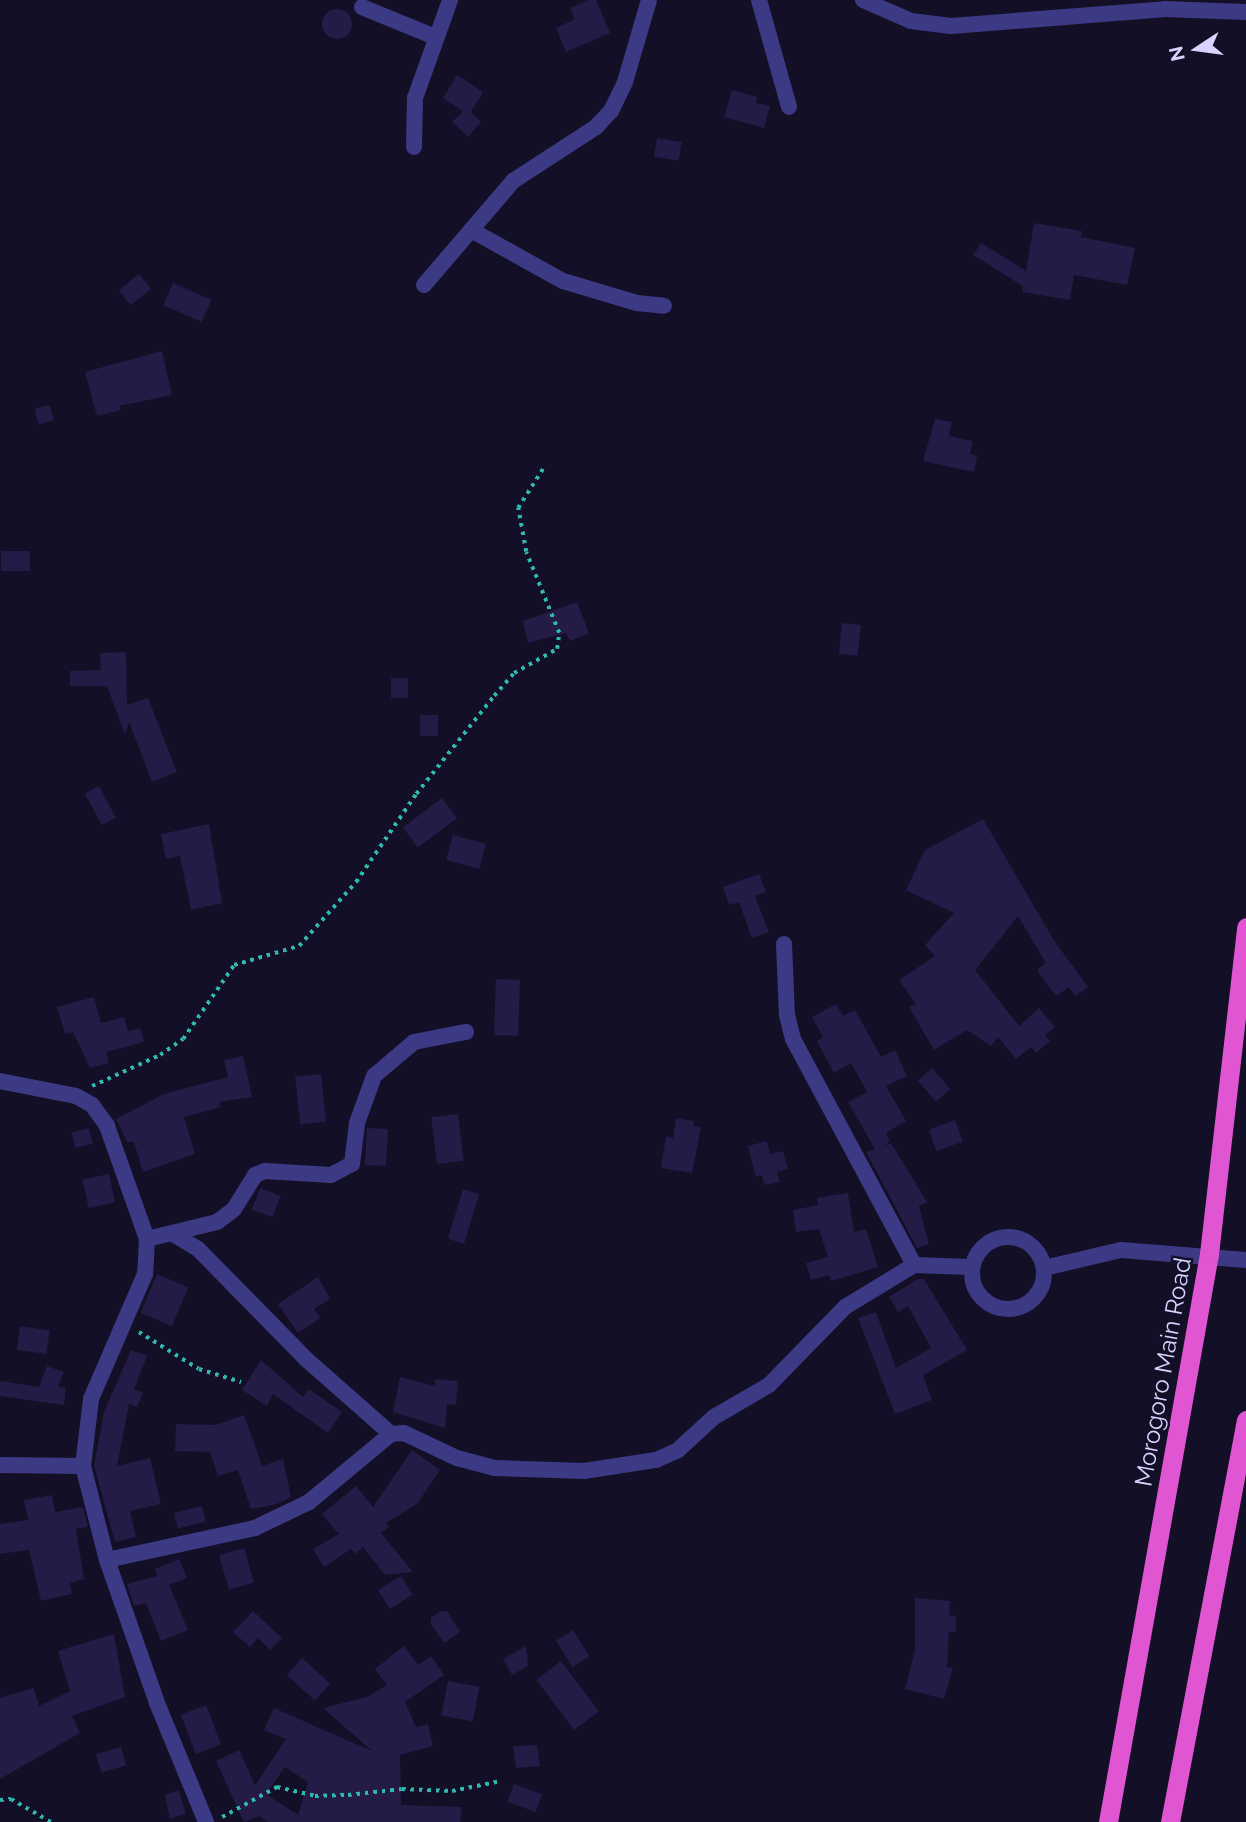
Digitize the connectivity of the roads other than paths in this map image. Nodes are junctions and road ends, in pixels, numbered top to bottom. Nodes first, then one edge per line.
1 (450, 0) edge
2 (649, 0) edge
3 (759, 0) edge
4 (863, 0) edge
5 (362, 7) dead end
6 (1246, 12) edge
7 (435, 37) junction
8 (789, 107) dead end
9 (414, 147) dead end
10 (471, 230) junction
11 (424, 285) dead end
12 (664, 306) dead end
13 (1246, 927) edge
14 (784, 944) dead end
15 (466, 1031) dead end
16 (0, 1081) edge
17 (173, 1234) junction
18 (147, 1239) junction
19 (1209, 1254) junction
20 (1246, 1260) edge
21 (914, 1265) junction
22 (971, 1267) junction
23 (1044, 1268) junction
24 (1246, 1420) edge
25 (391, 1434) junction
26 (0, 1465) edge
27 (83, 1466) junction
28 (107, 1560) junction
29 (206, 1822) edge
30 (1108, 1822) edge
31 (1170, 1822) edge

1 - 7 street
2 - 10 street
3 - 8 street
4 - 6 street
5 - 7 street
7 - 9 street
10 - 11 street
10 - 12 street
13 - 19 highway, Morogoro Main Road
14 - 21 street
15 - 17 street
16 - 18 street
17 - 18 street
17 - 25 street
18 - 27 street
19 - 20 street
19 - 23 street
19 - 30 highway, Morogoro Main Road
21 - 22 street
21 - 25 street
22 - 23 street
22 - 23 street
24 - 31 highway
25 - 28 street
26 - 27 street
27 - 28 street
28 - 29 street

